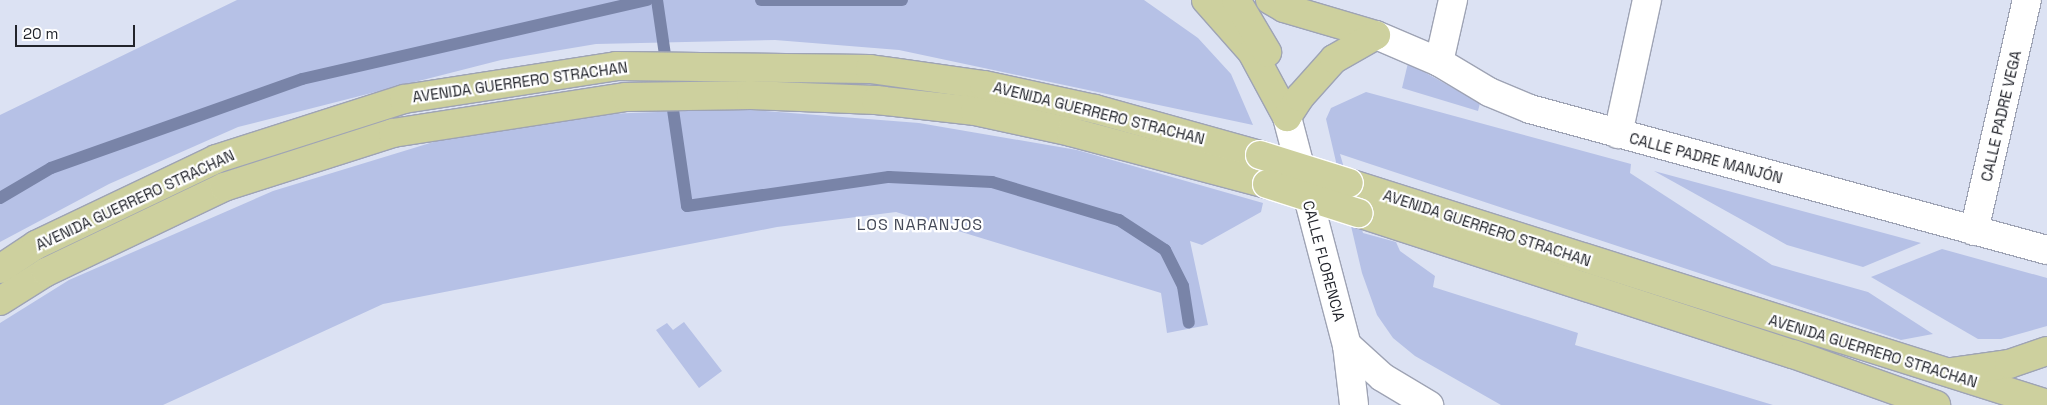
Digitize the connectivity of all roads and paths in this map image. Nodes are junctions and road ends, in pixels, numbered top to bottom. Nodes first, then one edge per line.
1 (1206, 0) edge
2 (1236, 0) edge
3 (1270, 0) edge
4 (1453, 0) edge
5 (1647, 0) edge
6 (2027, 0) edge
7 (1376, 35) junction
8 (1439, 62) junction
9 (1287, 117) junction
10 (1618, 134) junction
11 (1974, 231) junction
12 (2047, 250) edge
13 (0, 269) edge
14 (0, 301) edge
15 (1347, 345) junction
16 (2047, 352) edge
17 (1793, 354) junction
18 (1945, 373) junction
19 (2047, 404) edge
20 (1354, 405) edge
21 (1429, 405) edge
22 (1887, 405) edge
23 (1936, 405) edge

1 - 9 main road
2 - 9 main road
3 - 7 main road
4 - 8 street
5 - 10 street
6 - 11 street, CALLE PADRE VEGA
7 - 8 street, CALLE PADRE MANJÓN
7 - 9 main road
8 - 10 street, CALLE PADRE MANJÓN
9 - 15 street, CALLE FLORENCIA
10 - 11 street, CALLE PADRE MANJÓN
11 - 12 street, CALLE PADRE MANJÓN
13 - 18 main road, AVENIDA GUERRERO STRACHAN, bridge
14 - 17 main road, AVENIDA GUERRERO STRACHAN, bridge
15 - 20 street, CALLE FLORENCIA
15 - 21 street
16 - 18 main road
17 - 22 main road
17 - 23 main road, AVENIDA GUERRERO STRACHAN
18 - 19 main road, AVENIDA GUERRERO STRACHAN

